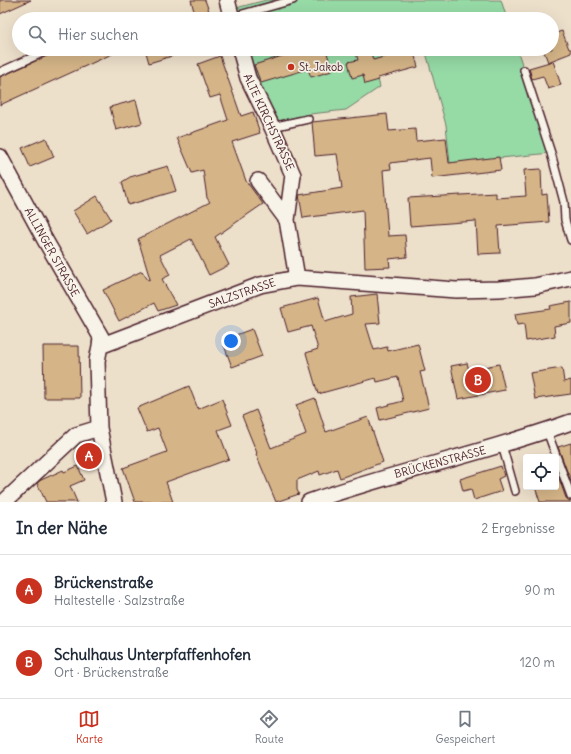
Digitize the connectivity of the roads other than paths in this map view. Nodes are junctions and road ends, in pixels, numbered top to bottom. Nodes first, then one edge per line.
1 (227, 0) edge
2 (293, 0) edge
3 (230, 12) edge
4 (252, 12) edge
5 (35, 56) edge
6 (242, 56) edge
7 (524, 70) dead end
8 (0, 72) edge
9 (308, 118) dead end
10 (272, 127) junction
11 (0, 157) edge
12 (258, 181) dead end
13 (287, 220) junction
14 (571, 240) edge
15 (297, 278) junction
16 (571, 278) edge
17 (100, 346) junction
18 (571, 422) edge
19 (99, 428) junction
20 (547, 431) junction
21 (502, 445) junction
22 (515, 490) dead end
23 (571, 496) edge
24 (4, 502) edge
25 (114, 502) edge
26 (309, 502) edge

1 - 3 street
2 - 4 lane
5 - 8 lane
6 - 10 street, ALTE KIRCHSTRASSE
7 - 14 lane
9 - 10 lane
10 - 13 street, ALTE KIRCHSTRASSE
11 - 17 street, ALLINGER STRASSE
12 - 13 street, ALTE KIRCHSTRASSE
13 - 15 street, ALTE KIRCHSTRASSE
15 - 16 street, SALZSTRASSE
15 - 17 street, SALZSTRASSE
17 - 19 street
18 - 20 street, BRÜCKENSTRASSE
19 - 24 street
19 - 25 street
20 - 21 street, BRÜCKENSTRASSE
20 - 23 lane
21 - 22 lane
21 - 26 street, BRÜCKENSTRASSE

